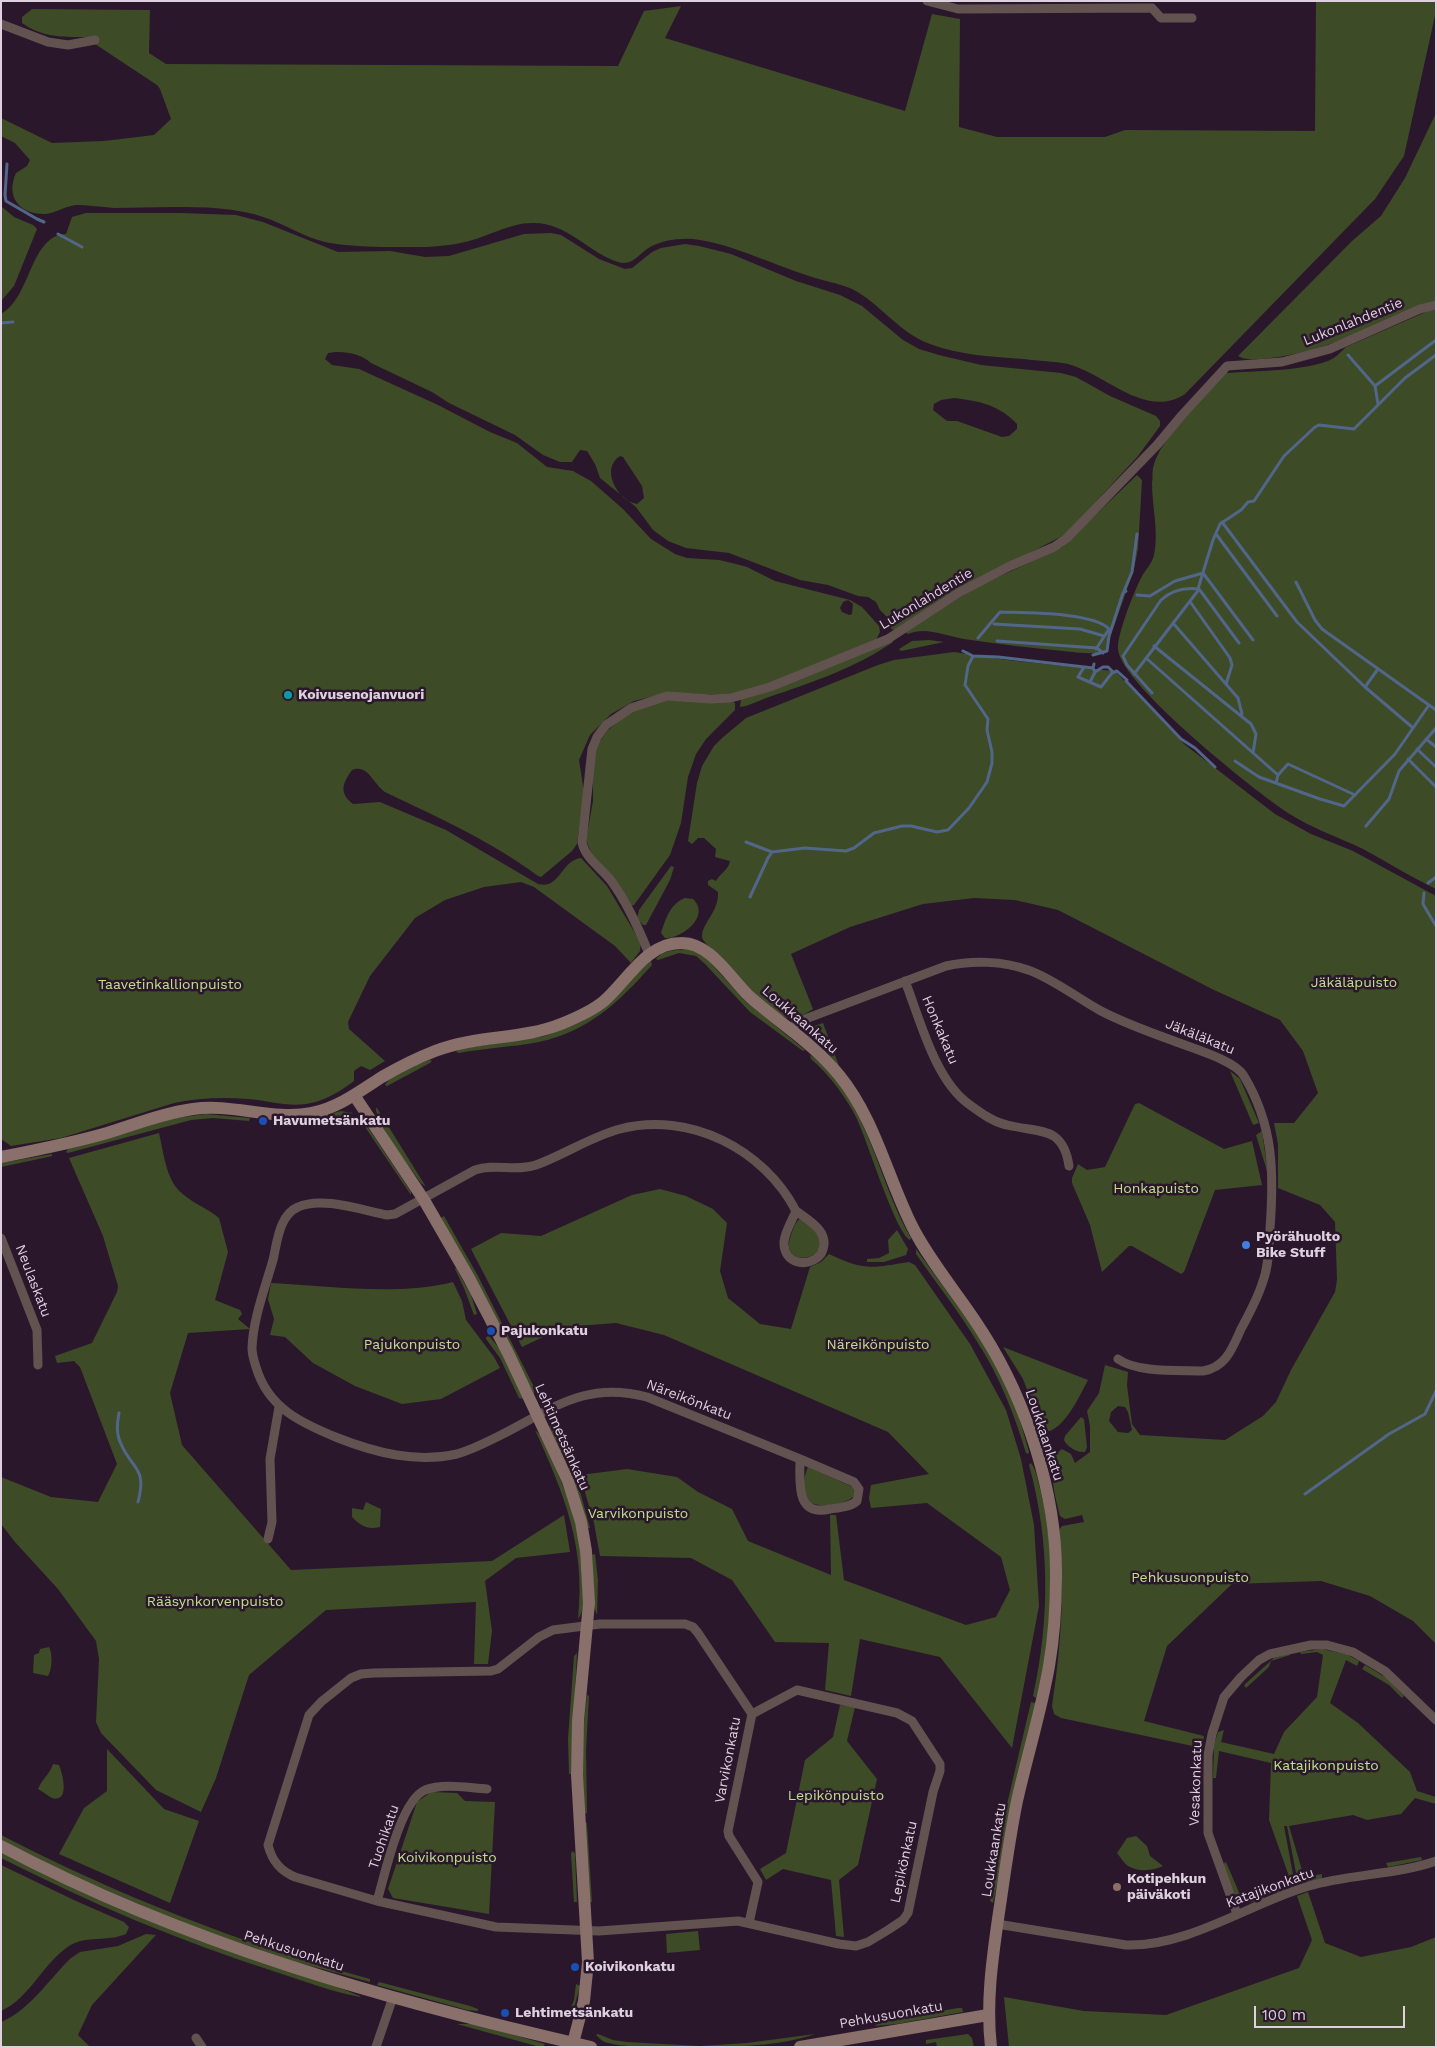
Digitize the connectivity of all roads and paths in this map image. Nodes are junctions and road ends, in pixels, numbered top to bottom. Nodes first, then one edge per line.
1 (927, 1) edge
2 (1070, 4) edge
3 (1144, 4) edge
4 (993, 5) edge
5 (1192, 18) dead end
6 (1, 24) edge
7 (95, 40) dead end
8 (1436, 305) edge
9 (649, 954) junction
10 (905, 981) junction
11 (789, 1029) junction
12 (354, 1095) junction
13 (1, 1157) edge
14 (1069, 1166) dead end
15 (424, 1200) junction
16 (796, 1211) junction
17 (1, 1238) edge
18 (1118, 1360) dead end
19 (38, 1365) dead end
20 (280, 1407) junction
21 (537, 1416) junction
22 (800, 1459) junction
23 (268, 1539) dead end
24 (587, 1626) junction
25 (752, 1714) junction
26 (1436, 1720) edge
27 (487, 1789) dead end
28 (1, 1846) edge
29 (1436, 1861) edge
30 (378, 1901) junction
31 (1236, 1914) junction
32 (749, 1923) junction
33 (998, 1924) junction
34 (586, 1931) junction
35 (393, 1997) junction
36 (988, 2015) junction
37 (196, 2038) dead end
38 (573, 2043) junction
39 (202, 2047) edge
40 (376, 2047) edge
41 (591, 2047) edge
42 (800, 2047) edge
43 (991, 2047) edge

1 - 4 street
2 - 3 street
2 - 4 street
3 - 5 street
6 - 7 street
8 - 9 street, Lukonlahdentie
9 - 11 street, Loukkaankatu
9 - 12 street
10 - 11 street, Jäkäläkatu
10 - 14 street, Honkakatu
10 - 18 street, Jäkäläkatu
11 - 33 street, Loukkaankatu
12 - 13 street
12 - 15 street, Lehtimetsänkatu
15 - 16 street
15 - 20 street
15 - 21 street, Lehtimetsänkatu
16 - 16 street
17 - 19 street, Neulaskatu
20 - 21 street
20 - 23 street
21 - 22 street, Näreikönkatu
21 - 24 street, Lehtimetsänkatu
22 - 22 street, Näreikönkatu
24 - 25 street, Varvikonkatu
24 - 30 street
24 - 34 street, Lehtimetsänkatu
25 - 32 street, Varvikonkatu
25 - 32 street, Lepikönkatu
26 - 31 street, Vesakonkatu
27 - 30 street, Tuohikatu
28 - 35 street, Pehkusuonkatu
29 - 31 street, Katajikonkatu
30 - 34 street
31 - 33 street, Katajikonkatu
32 - 34 street, Lepikönkatu
33 - 36 street, Loukkaankatu
34 - 38 street, Lehtimetsänkatu
35 - 38 street, Pehkusuonkatu
35 - 40 street
36 - 42 street, Pehkusuonkatu
36 - 43 street, Loukkaankatu
37 - 39 street
38 - 41 street, Pehkusuonkatu

